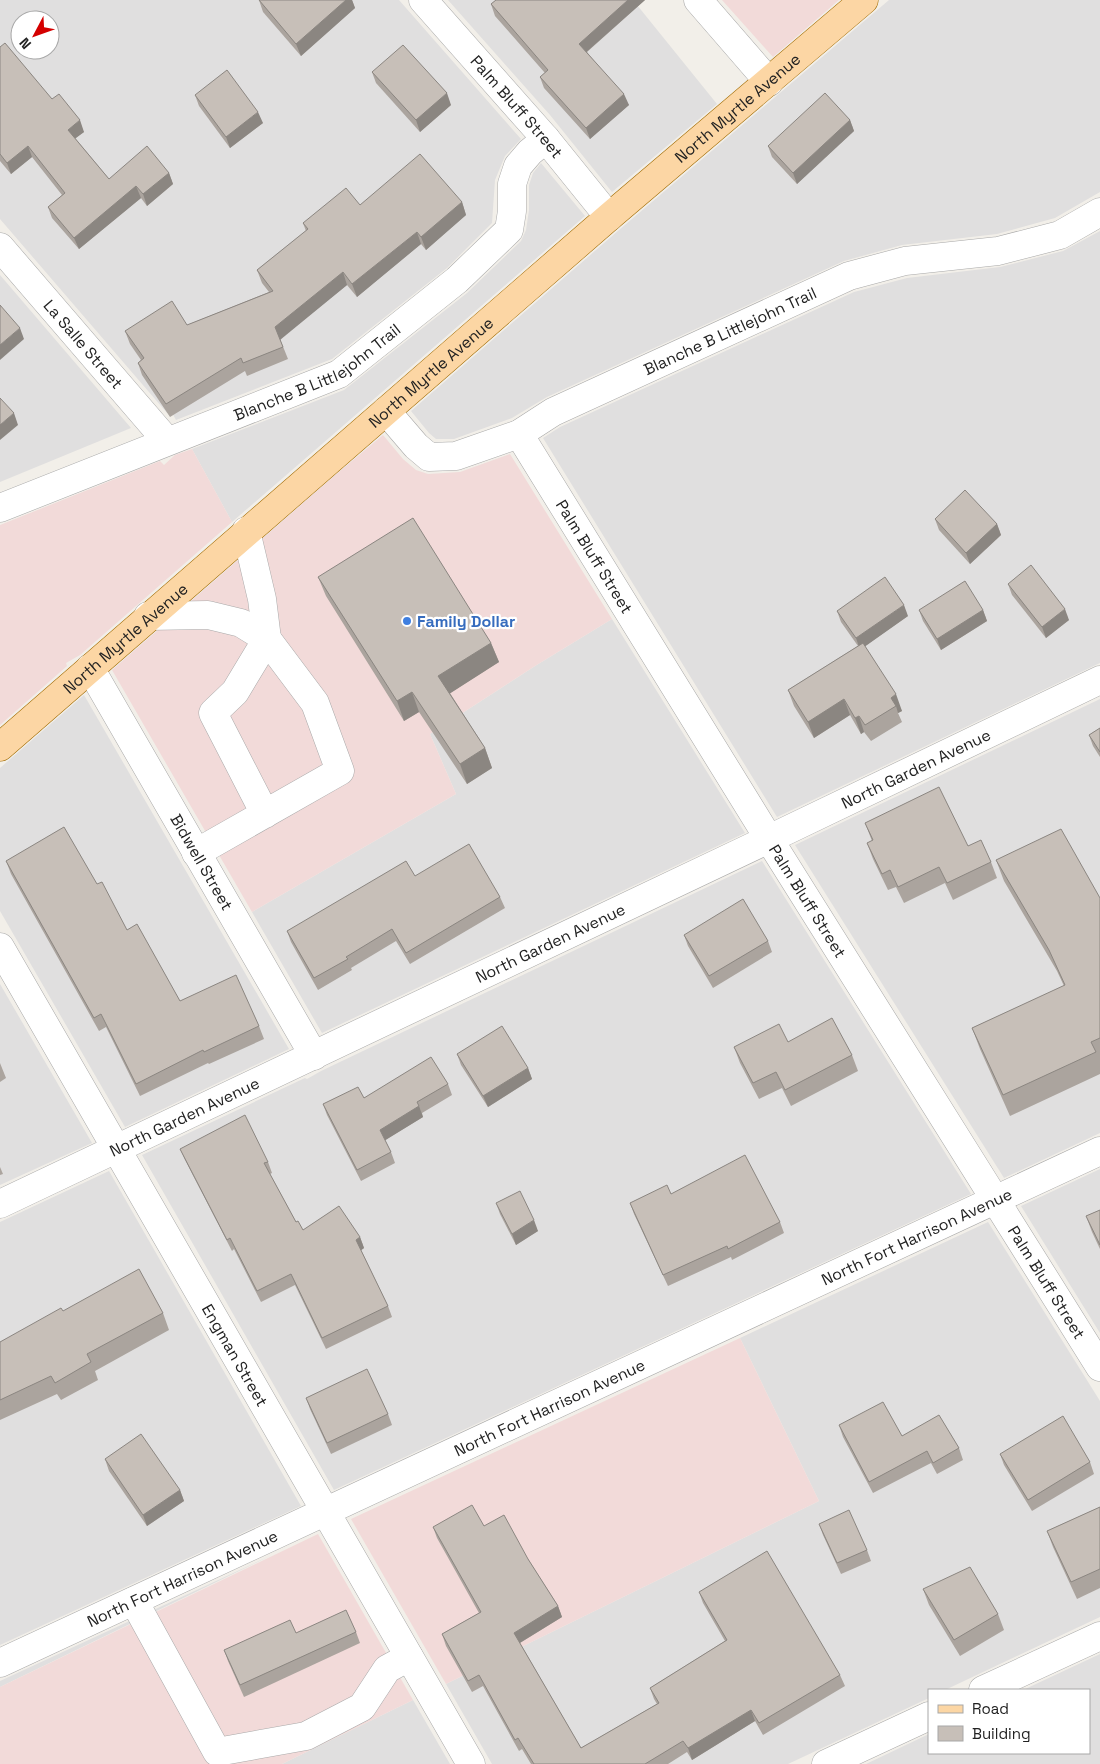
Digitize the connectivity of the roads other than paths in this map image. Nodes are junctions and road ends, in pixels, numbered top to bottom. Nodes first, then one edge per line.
1 (423, 0) edge
2 (698, 0) edge
3 (864, 0) edge
4 (770, 82) junction
5 (546, 139) junction
6 (1100, 212) edge
7 (609, 217) junction
8 (0, 247) edge
9 (386, 411) junction
10 (519, 434) junction
11 (167, 441) junction
12 (0, 508) edge
13 (246, 531) junction
14 (148, 616) junction
15 (267, 638) junction
16 (90, 668) junction
17 (1100, 680) edge
18 (0, 747) edge
19 (265, 814) junction
20 (769, 839) junction
21 (196, 853) junction
22 (0, 947) edge
23 (314, 1056) junction
24 (117, 1149) junction
25 (1100, 1151) edge
26 (996, 1200) junction
27 (0, 1204) edge
28 (1100, 1367) edge
29 (326, 1512) junction
30 (134, 1601) junction
31 (1100, 1636) edge
32 (409, 1657) junction
33 (0, 1663) edge
34 (985, 1689) edge
35 (928, 1716) edge
36 (471, 1764) edge
37 (826, 1764) edge

1 - 5 street, Palm Bluff Street
2 - 4 street
3 - 4 main road, North Myrtle Avenue
4 - 7 main road, North Myrtle Avenue
5 - 7 street, Palm Bluff Street
5 - 11 street, Blanche B Littlejohn Trail
6 - 10 street, Blanche B Littlejohn Trail
7 - 9 main road, North Myrtle Avenue
8 - 11 street, La Salle Street
9 - 10 street, Blanche B Littlejohn Trail
9 - 13 main road, North Myrtle Avenue
10 - 20 street, Palm Bluff Street
11 - 12 street, Blanche B Littlejohn Trail
13 - 14 main road, North Myrtle Avenue
13 - 15 street
14 - 15 street
14 - 16 main road, North Myrtle Avenue
15 - 19 street
15 - 19 street
16 - 18 main road, North Myrtle Avenue
16 - 21 street, Bidwell Street
17 - 20 street, North Garden Avenue
19 - 21 street
20 - 23 street, North Garden Avenue
20 - 26 street, Palm Bluff Street
21 - 23 street, Bidwell Street
22 - 24 street, Engman Street
23 - 24 street, North Garden Avenue
24 - 27 street, North Garden Avenue
24 - 29 street, Engman Street
25 - 26 street, North Fort Harrison Avenue
26 - 28 street, Palm Bluff Street
26 - 29 street, North Fort Harrison Avenue
29 - 30 street, North Fort Harrison Avenue
29 - 32 street, Engman Street
30 - 32 street
30 - 33 street, North Fort Harrison Avenue
31 - 34 street
32 - 36 street, Engman Street
35 - 37 street

